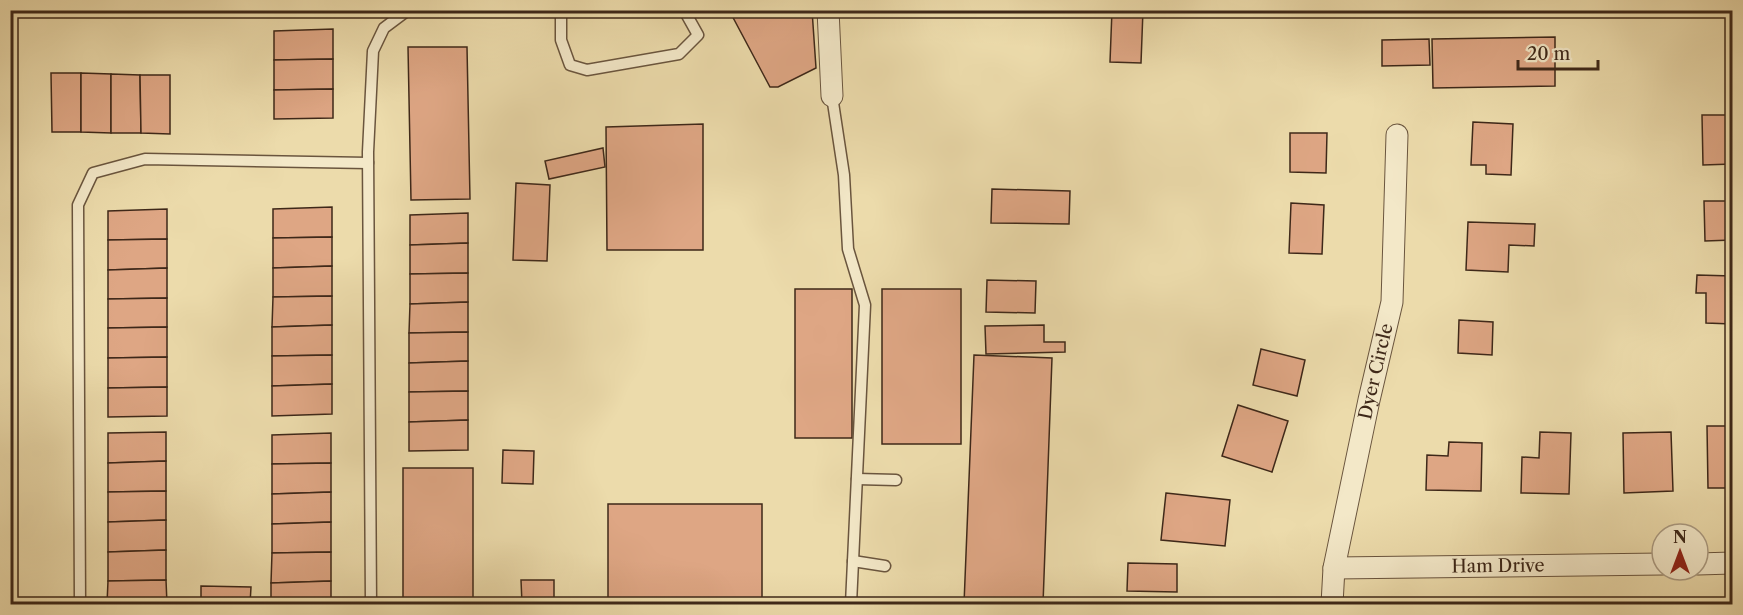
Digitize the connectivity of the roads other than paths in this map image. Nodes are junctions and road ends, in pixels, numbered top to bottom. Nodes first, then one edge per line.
1 (408, 10) edge
2 (561, 10) edge
3 (684, 10) edge
4 (828, 10) edge
5 (832, 96) joint
6 (1397, 135) dead end
7 (368, 163) junction
8 (857, 479) junction
9 (896, 480) dead end
10 (853, 561) junction
11 (1732, 563) edge
12 (1650, 564) edge
13 (1710, 564) edge
14 (885, 566) dead end
15 (1334, 568) junction
16 (80, 604) edge
17 (371, 604) edge
18 (851, 604) edge
19 (1332, 604) edge

1 - 7 lane
2 - 3 lane
4 - 5 street
5 - 8 lane
6 - 15 street, Dyer Circle
7 - 16 lane
7 - 17 lane
8 - 9 lane
8 - 10 lane
10 - 14 lane
10 - 18 lane
11 - 13 street
12 - 15 street, Ham Drive
15 - 19 street, Dyer Circle

